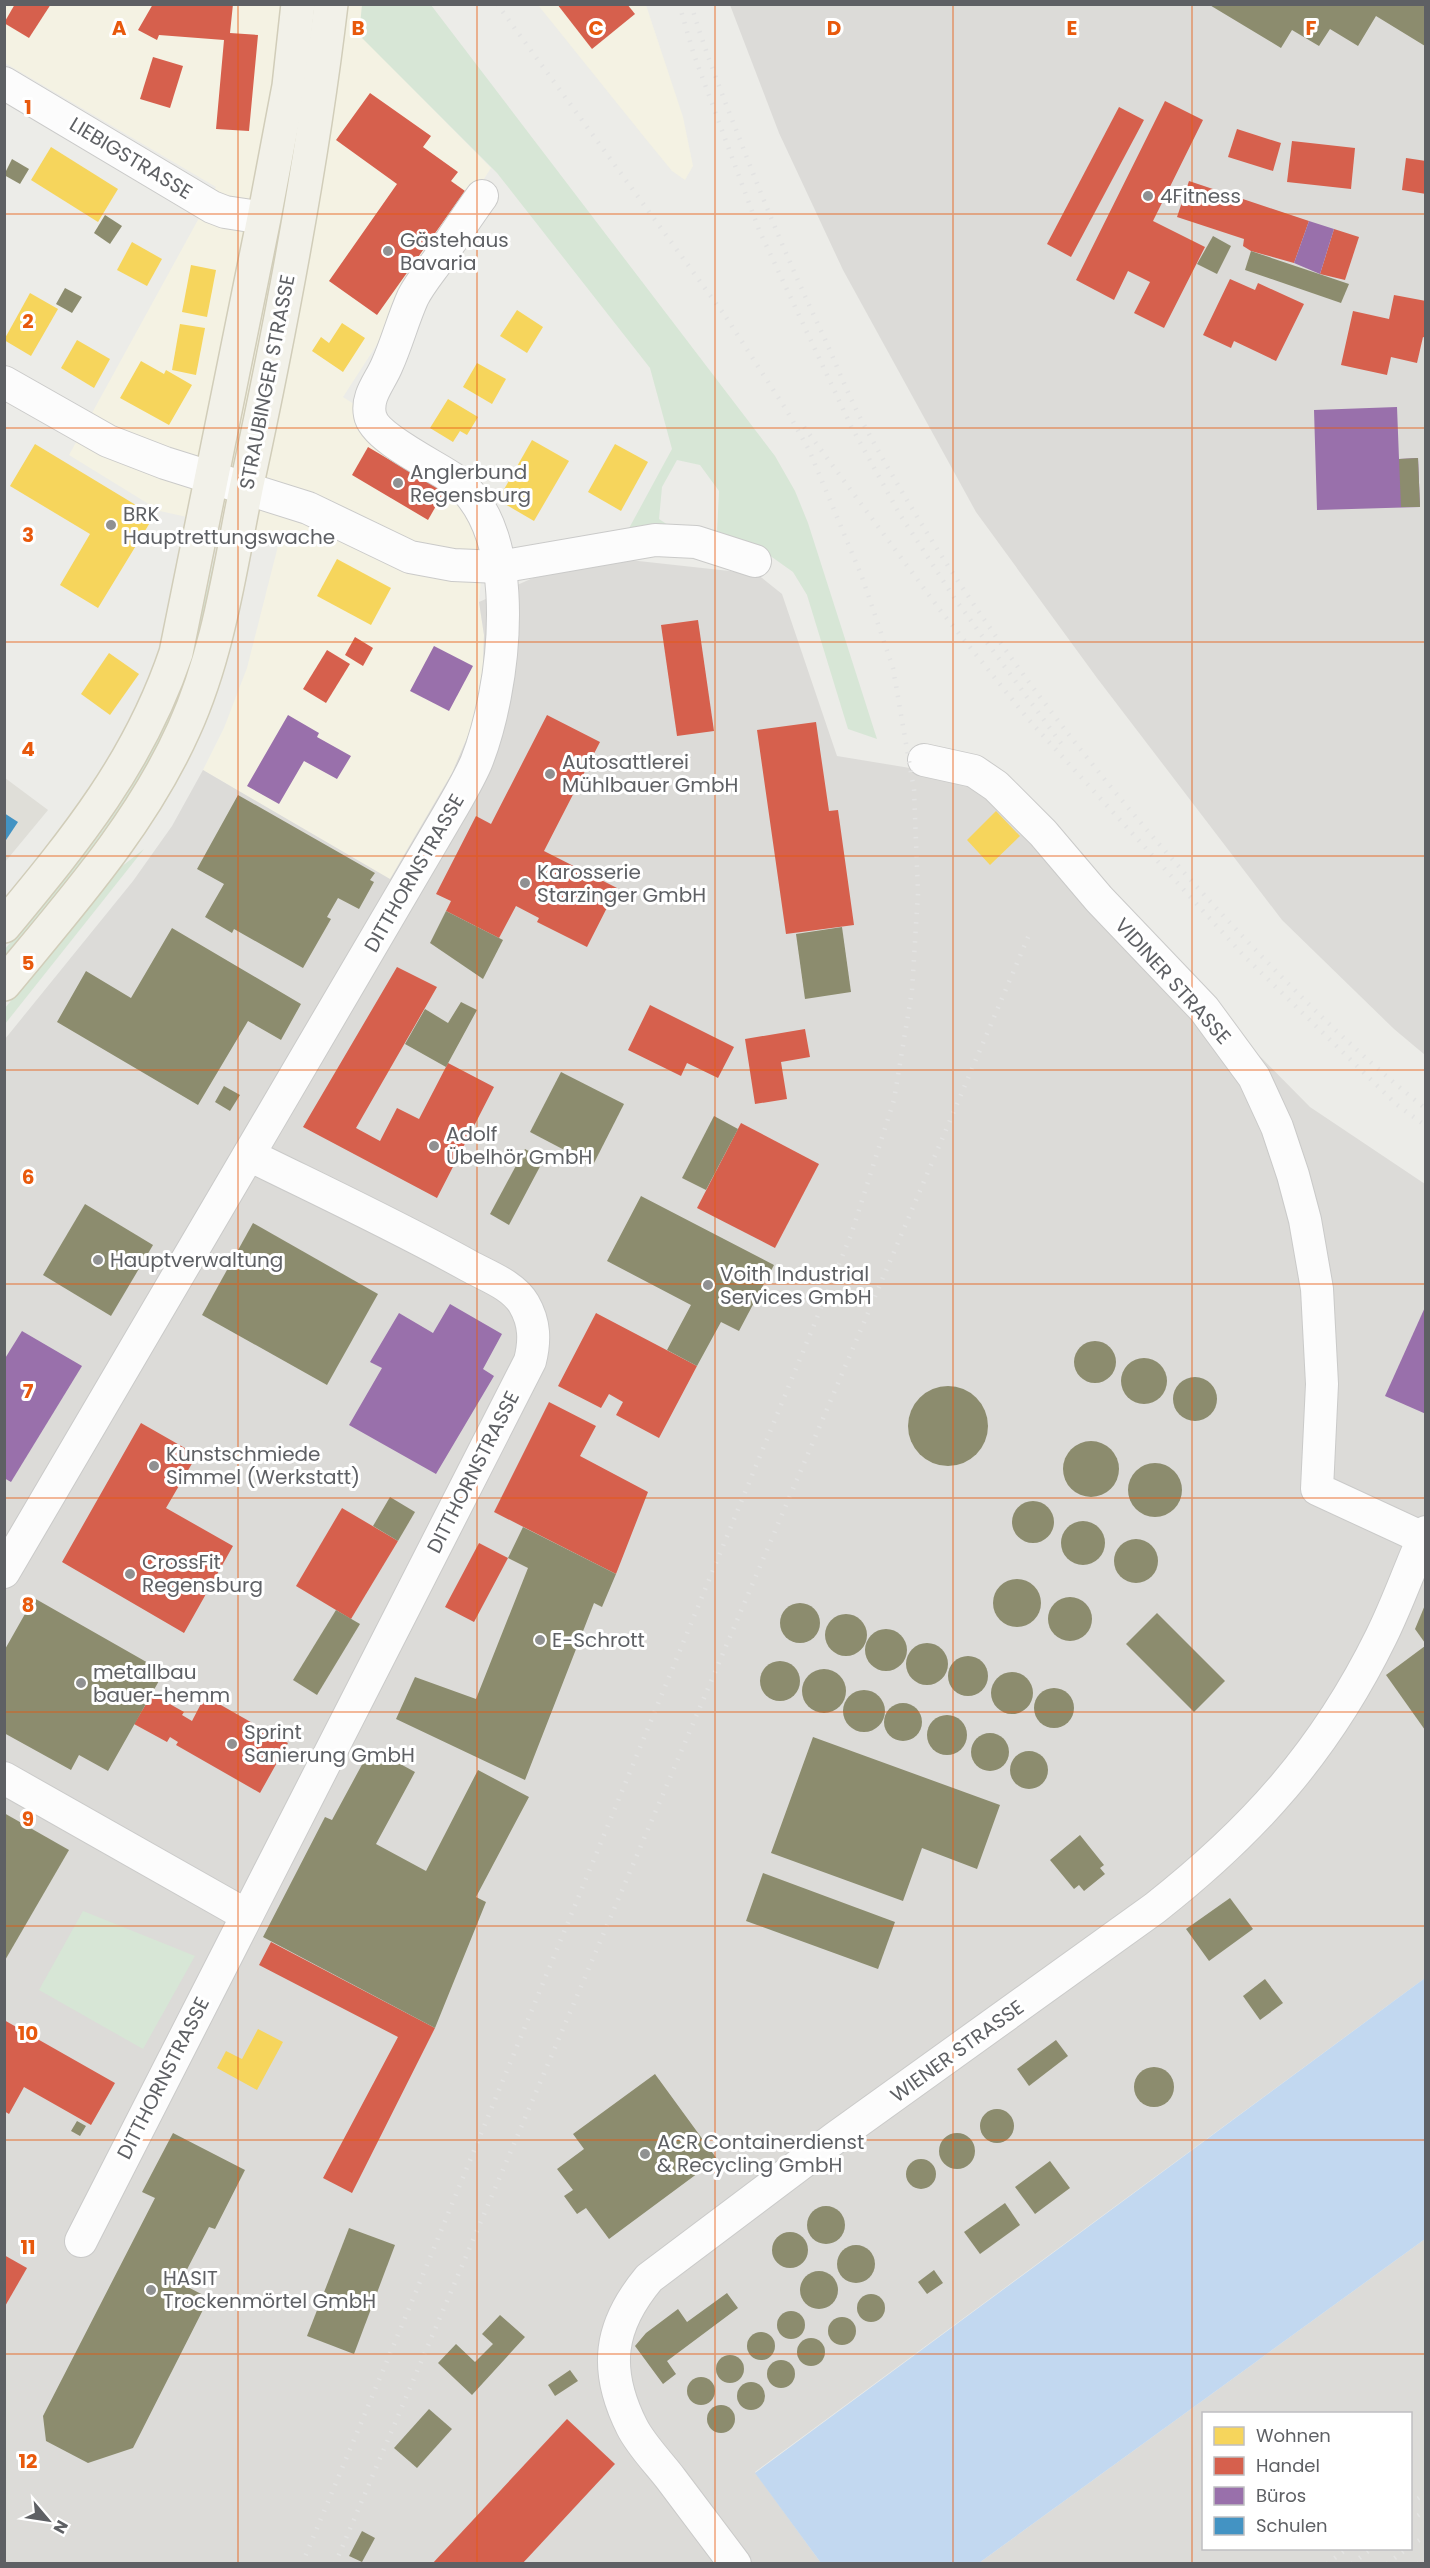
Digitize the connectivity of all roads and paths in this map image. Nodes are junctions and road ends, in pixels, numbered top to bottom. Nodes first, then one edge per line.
1 (298, 4) edge
2 (331, 4) edge
3 (4, 83) edge
4 (482, 196) dead end
5 (264, 218) junction
6 (4, 382) edge
7 (212, 477) junction
8 (246, 488) junction
9 (755, 561) dead end
10 (499, 567) junction
11 (924, 760) dead end
12 (4, 926) edge
13 (4, 984) edge
14 (249, 1155) junction
15 (1424, 1535) edge
16 (4, 1572) edge
17 (4, 1778) edge
18 (246, 1915) junction
19 (81, 2241) dead end
20 (735, 2564) edge

1 - 5 main road, STRAUBINGER STRASSE
2 - 8 main road, STRAUBINGER STRASSE
3 - 5 street, LIEBIGSTRASSE
4 - 10 street, DITTHORNSTRASSE
5 - 7 main road, STRAUBINGER STRASSE
6 - 7 street
7 - 8 street
7 - 12 main road, STRAUBINGER STRASSE
8 - 10 street
8 - 13 main road, STRAUBINGER STRASSE
9 - 10 street
10 - 14 street, DITTHORNSTRASSE
11 - 15 street, VIDINER STRASSE
14 - 16 street, DITTHORNSTRASSE
14 - 18 street, DITTHORNSTRASSE
15 - 20 street, WIENER STRASSE
17 - 18 street
18 - 19 street, DITTHORNSTRASSE

